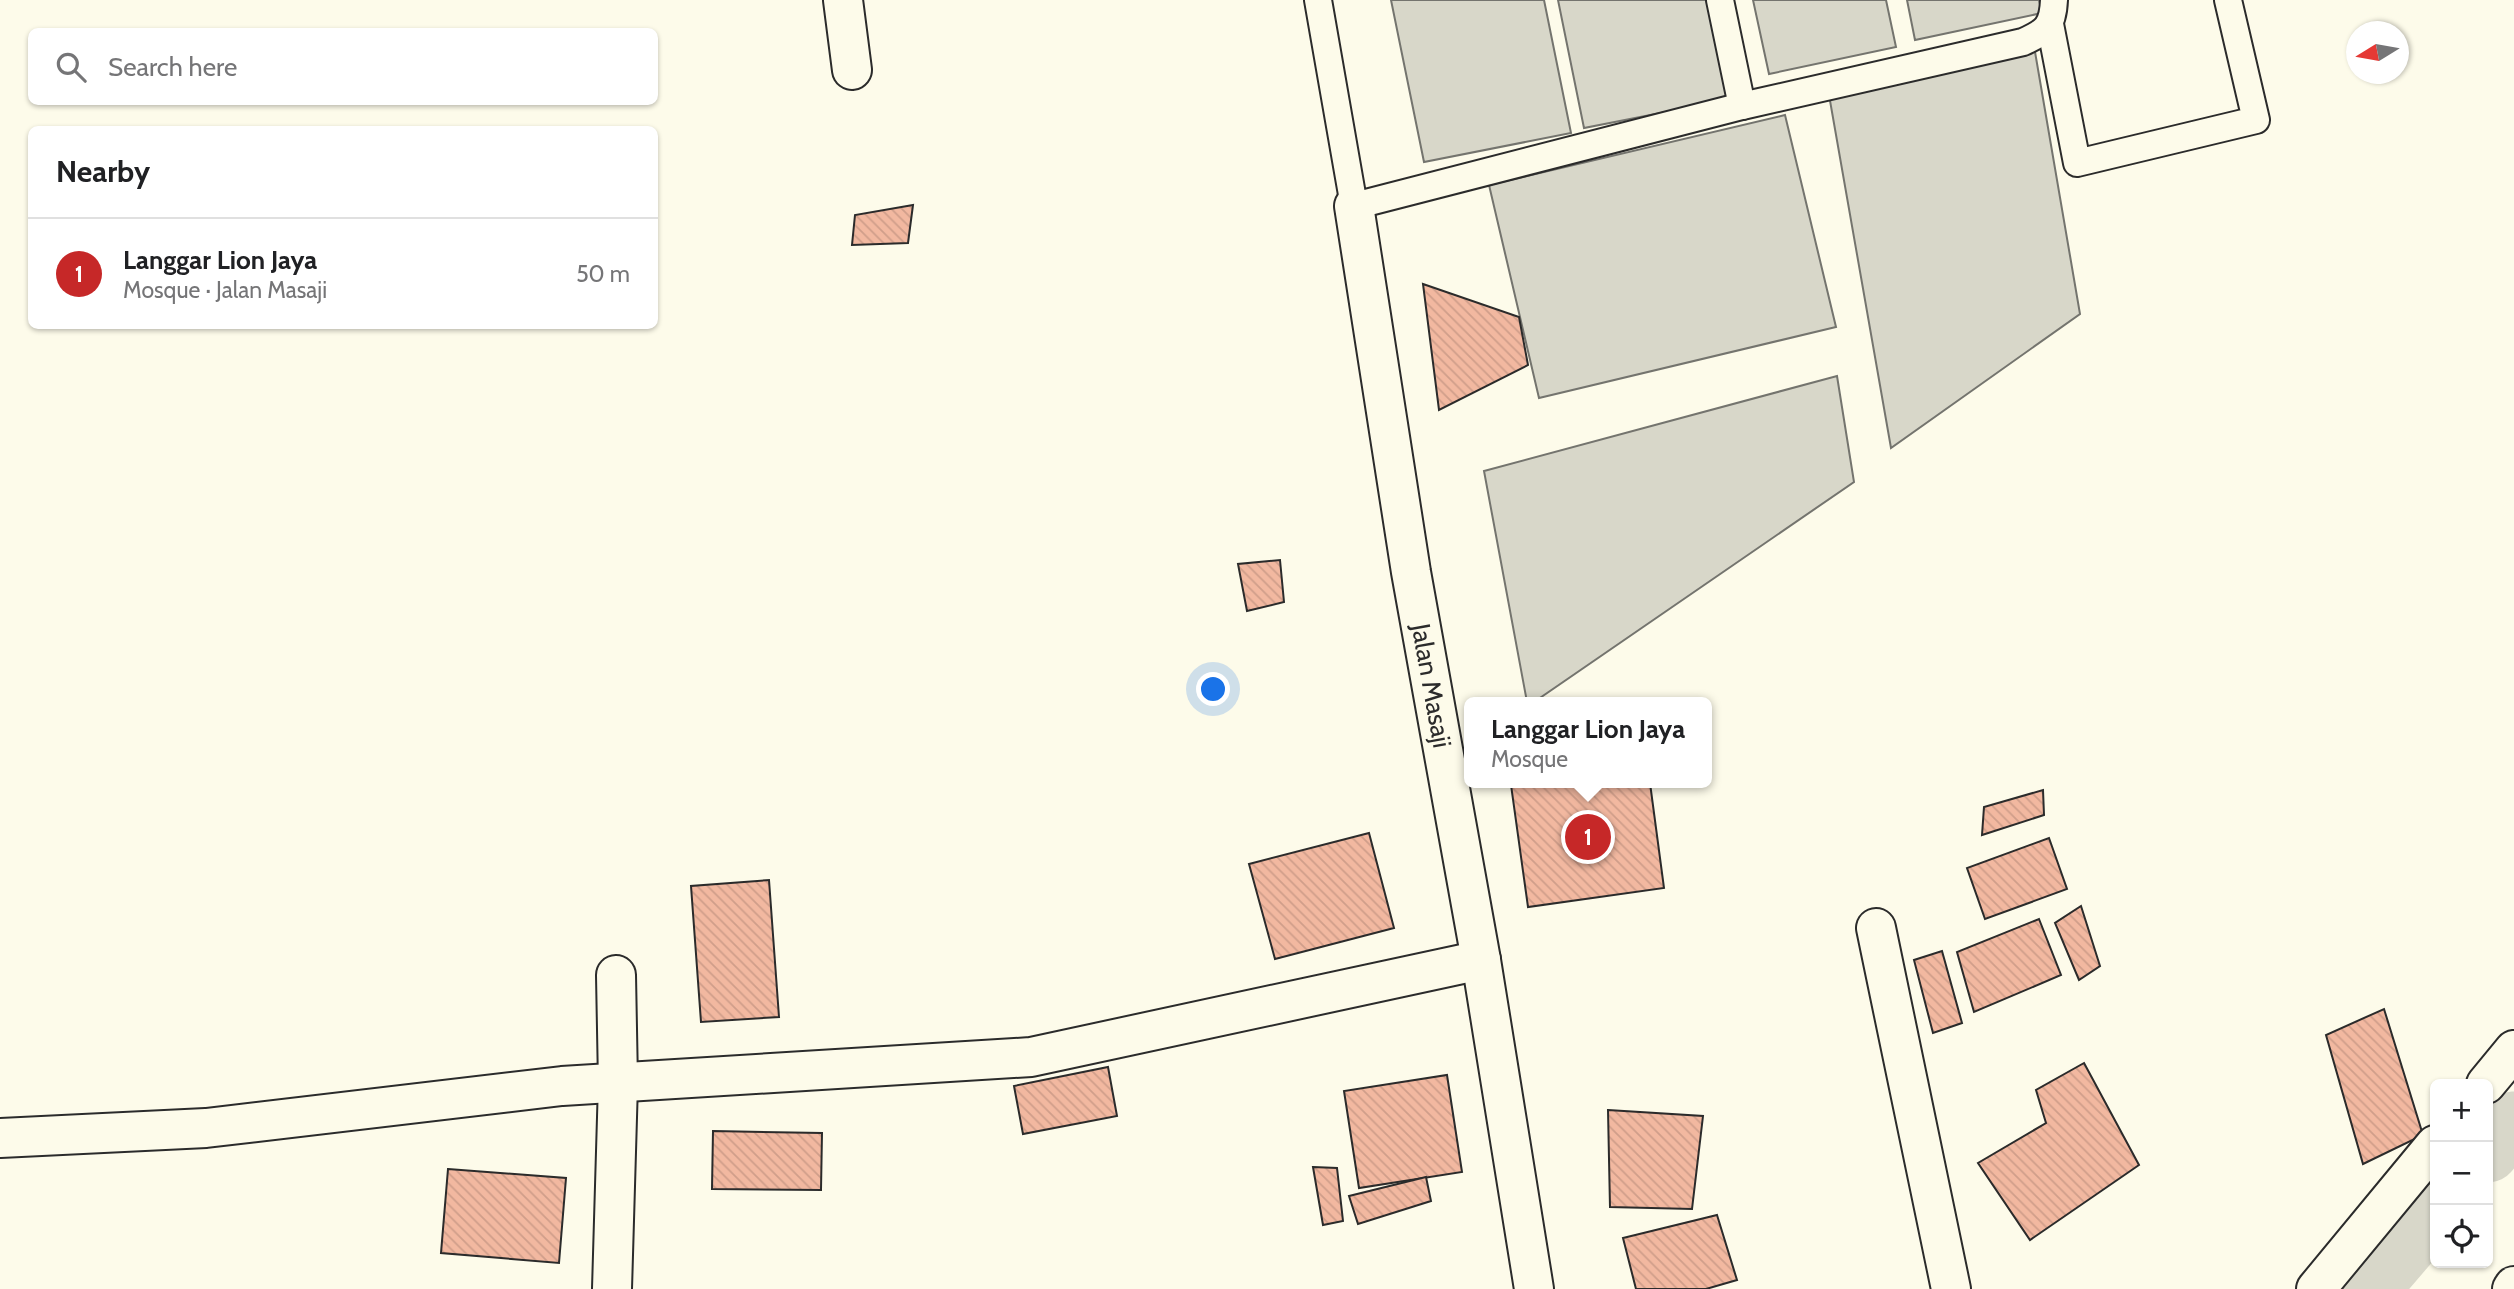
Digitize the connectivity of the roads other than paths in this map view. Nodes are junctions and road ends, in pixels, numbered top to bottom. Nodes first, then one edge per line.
1 (843, 0) edge
2 (1318, 0) edge
3 (1720, 0) edge
4 (2228, 0) edge
5 (2056, 7) edge
6 (852, 70) dead end
7 (1742, 106) junction
8 (1354, 206) junction
9 (1876, 928) dead end
10 (1481, 960) junction
11 (616, 975) dead end
12 (2514, 1050) edge
13 (2490, 1079) edge
14 (610, 1084) junction
15 (0, 1138) edge
16 (2430, 1151) edge
17 (612, 1289) edge
18 (1534, 1289) edge
19 (1951, 1289) edge
20 (2316, 1289) edge

1 - 6 street
2 - 8 lane
3 - 7 lane
4 - 5 lane
5 - 7 lane
7 - 8 lane
8 - 10 street, Jalan Masaji
9 - 19 street
10 - 14 street
10 - 18 street, Jalan Masaji
11 - 14 street
12 - 13 street
14 - 15 street
14 - 17 street
16 - 20 street

